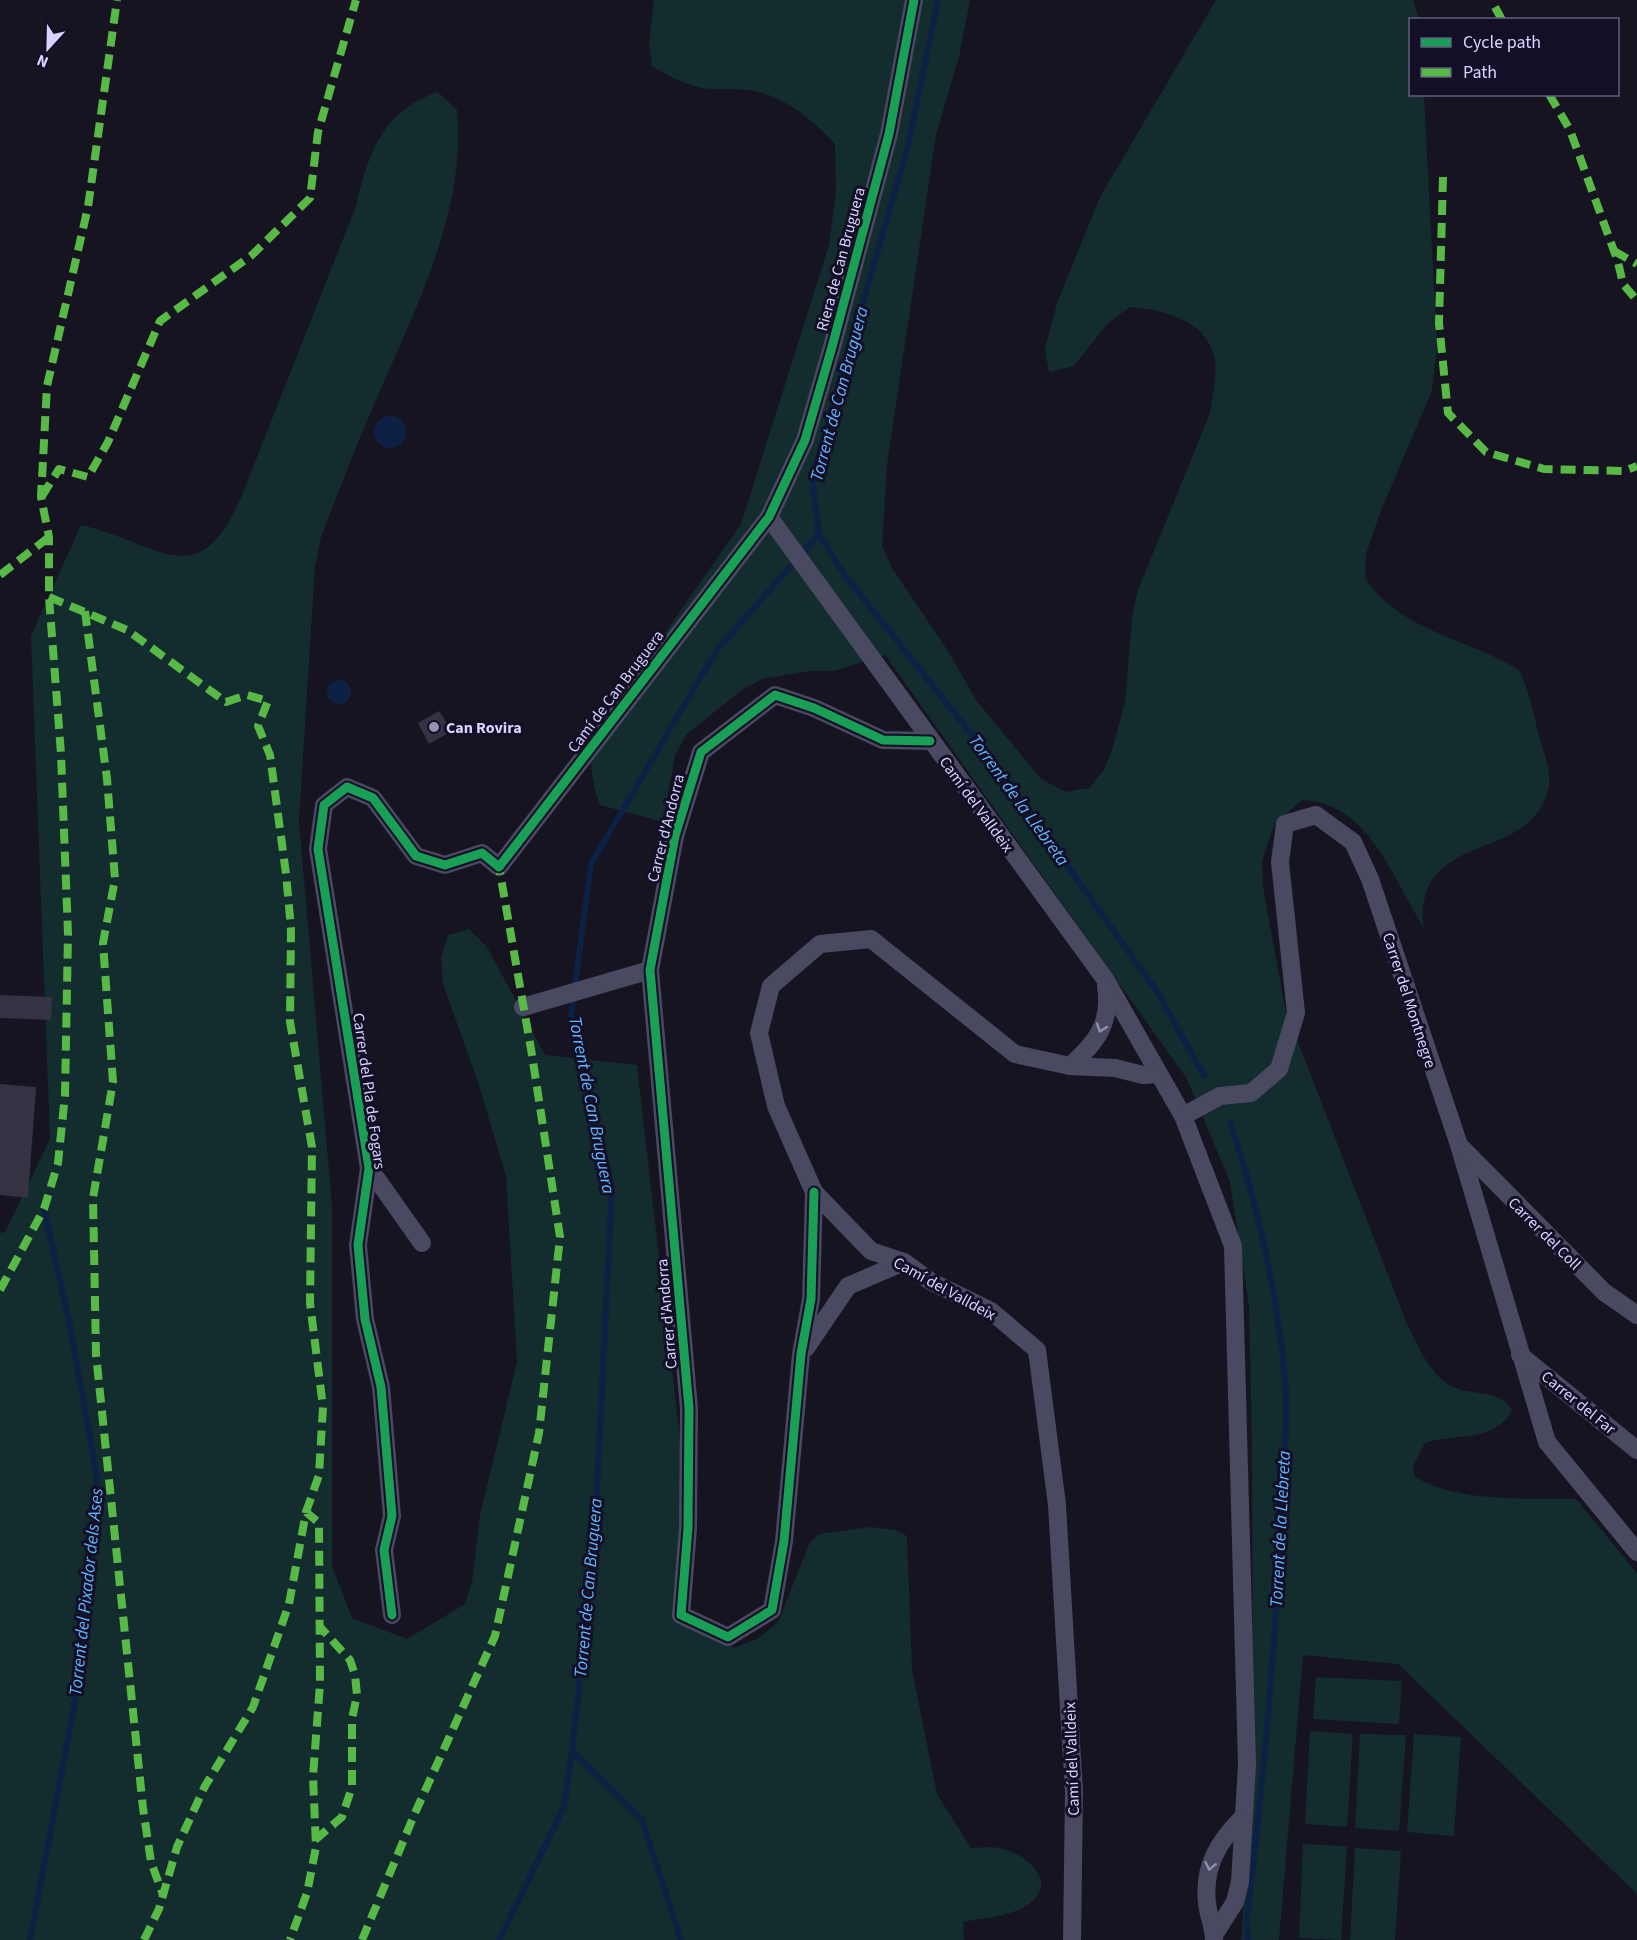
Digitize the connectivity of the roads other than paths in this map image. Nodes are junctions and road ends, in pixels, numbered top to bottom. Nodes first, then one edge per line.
1 (914, 0) edge
2 (769, 518) junction
3 (930, 741) junction
4 (482, 853) joint
5 (650, 970) junction
6 (1105, 979) junction
7 (523, 1007) dead end
8 (1070, 1066) junction
9 (1159, 1074) junction
10 (1183, 1116) junction
11 (1458, 1145) junction
12 (369, 1168) junction
13 (814, 1192) junction
14 (422, 1243) dead end
15 (904, 1262) junction
16 (1637, 1315) edge
17 (801, 1354) junction
18 (1520, 1355) junction
19 (1637, 1450) edge
20 (1637, 1552) edge
21 (392, 1615) dead end
22 (1242, 1818) junction
23 (1214, 1938) edge
24 (1072, 1940) edge

1 - 2 street, Riera de Can Bruguera
2 - 3 street, Camí del Valldeix
2 - 4 street, Camí de Can Bruguera
3 - 5 street, Carrer d'Andorra
3 - 6 street, Camí del Valldeix
4 - 12 street, Carrer del Pla de Fogars
5 - 7 street
5 - 17 street, Carrer d'Andorra
6 -> 8 street
6 - 9 street
8 - 9 street, Camí del Valldeix
8 - 13 street, Camí del Valldeix
9 - 10 street
10 - 11 street, Carrer del Montnegre
10 - 22 street
11 - 16 street, Carrer del Coll
11 - 18 street, Carrer del Montnegre
12 - 14 street, Carrer del Pla de Fogars
12 - 21 street, Carrer del Pla de Fogars
13 - 15 street, Camí del Valldeix
13 - 17 street, Carrer d'Andorra
15 - 17 street, Carrer d'Andorra
15 - 24 street, Camí del Valldeix
18 - 19 street, Carrer del Far
18 - 20 street, Carrer del Montnegre
22 - 23 street
22 -> 23 street

